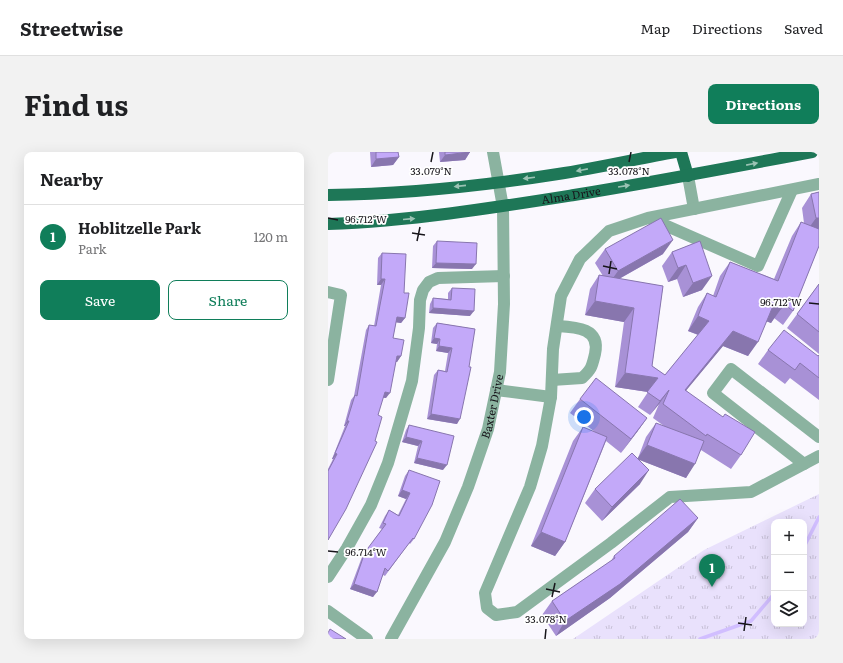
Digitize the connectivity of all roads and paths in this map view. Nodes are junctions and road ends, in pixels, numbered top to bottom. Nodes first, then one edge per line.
1 (493, 152) edge
2 (675, 152) edge
3 (681, 152) edge
4 (812, 152) edge
5 (688, 176) junction
6 (498, 182) junction
7 (819, 184) edge
8 (792, 190) junction
9 (328, 195) edge
10 (503, 207) junction
11 (694, 209) junction
12 (648, 218) junction
13 (328, 224) edge
14 (504, 276) junction
15 (328, 292) edge
16 (557, 326) junction
17 (328, 380) edge
18 (552, 380) junction
19 (496, 390) junction
20 (551, 398) junction
21 (819, 437) edge
22 (819, 456) edge
23 (804, 464) junction
24 (328, 577) edge
25 (328, 611) edge
26 (367, 639) edge
27 (391, 639) edge

1 - 6 street, Baxter Drive
2 -> 6 main road, Alma Drive
3 - 5 main road
5 -> 4 main road, Alma Drive
10 -> 5 main road, Alma Drive
5 - 11 street
6 -> 9 main road, Alma Drive
6 - 10 street, Baxter Drive
7 - 8 street
8 - 11 street
8 - 12 street
13 -> 10 main road, Alma Drive
10 - 14 street, Baxter Drive
11 - 12 street
12 - 16 street
14 - 19 street, Baxter Drive
14 - 24 street
15 - 17 street
16 - 18 street
16 - 18 street
18 - 20 street
19 - 20 street
19 - 27 street, Baxter Drive
20 - 23 street
21 - 23 street
22 - 23 street
25 - 26 street

